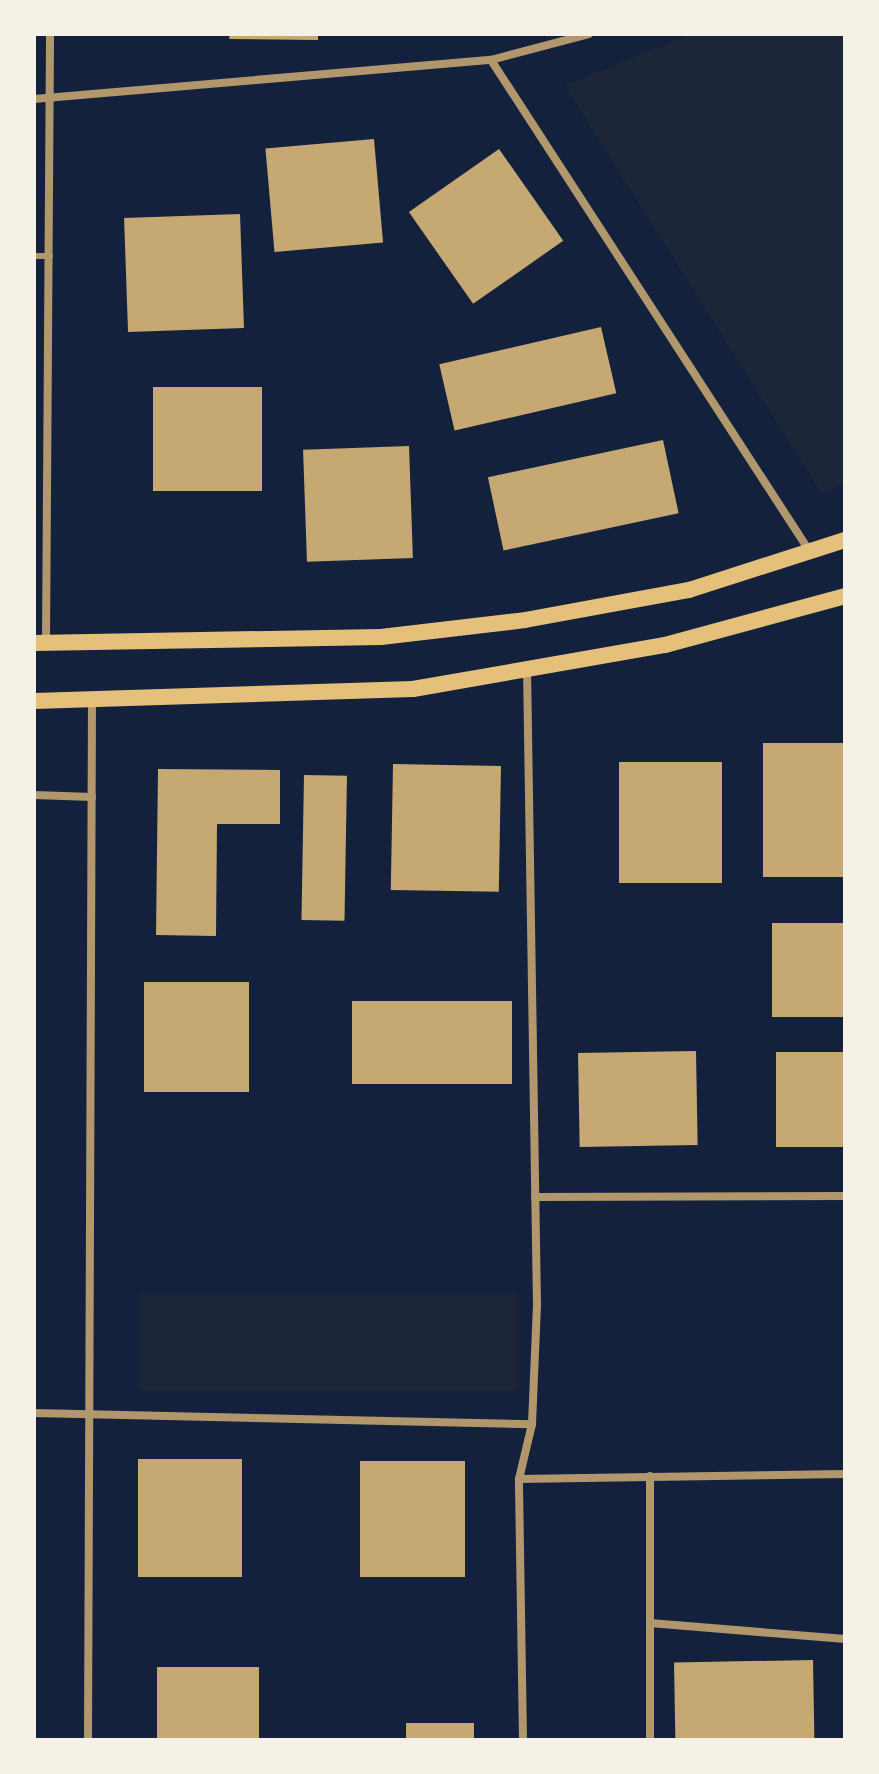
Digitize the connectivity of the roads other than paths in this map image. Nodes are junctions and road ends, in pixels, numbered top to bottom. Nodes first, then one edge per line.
1 (50, 34) edge
2 (589, 34) edge
3 (491, 60) junction
4 (34, 99) edge
5 (52, 100) junction
6 (34, 256) edge
7 (50, 256) junction
8 (845, 540) edge
9 (810, 552) junction
10 (845, 596) edge
11 (40, 642) edge
12 (527, 669) junction
13 (92, 699) junction
14 (34, 701) edge
15 (34, 795) edge
16 (92, 797) junction
17 (845, 1196) edge
18 (535, 1197) junction
19 (34, 1413) edge
20 (91, 1415) junction
21 (532, 1424) junction
22 (845, 1474) edge
23 (650, 1476) junction
24 (519, 1479) junction
25 (650, 1623) junction
26 (845, 1639) edge
27 (88, 1740) edge
28 (523, 1740) edge
29 (650, 1740) edge

1 - 5 street
2 - 3 street
3 - 5 street
3 - 9 street
4 - 5 street
5 - 7 street
6 - 7 lane
7 - 11 street
8 - 9 main road
9 - 11 main road
10 - 12 main road
12 - 13 main road
12 - 18 street
13 - 14 main road
13 - 16 street
15 - 16 street
16 - 20 street
17 - 18 street
18 - 21 street
19 - 20 street
20 - 21 street
20 - 27 street
21 - 24 street
22 - 23 street
23 - 24 street
23 - 25 street
24 - 28 street
25 - 26 street
25 - 29 street

